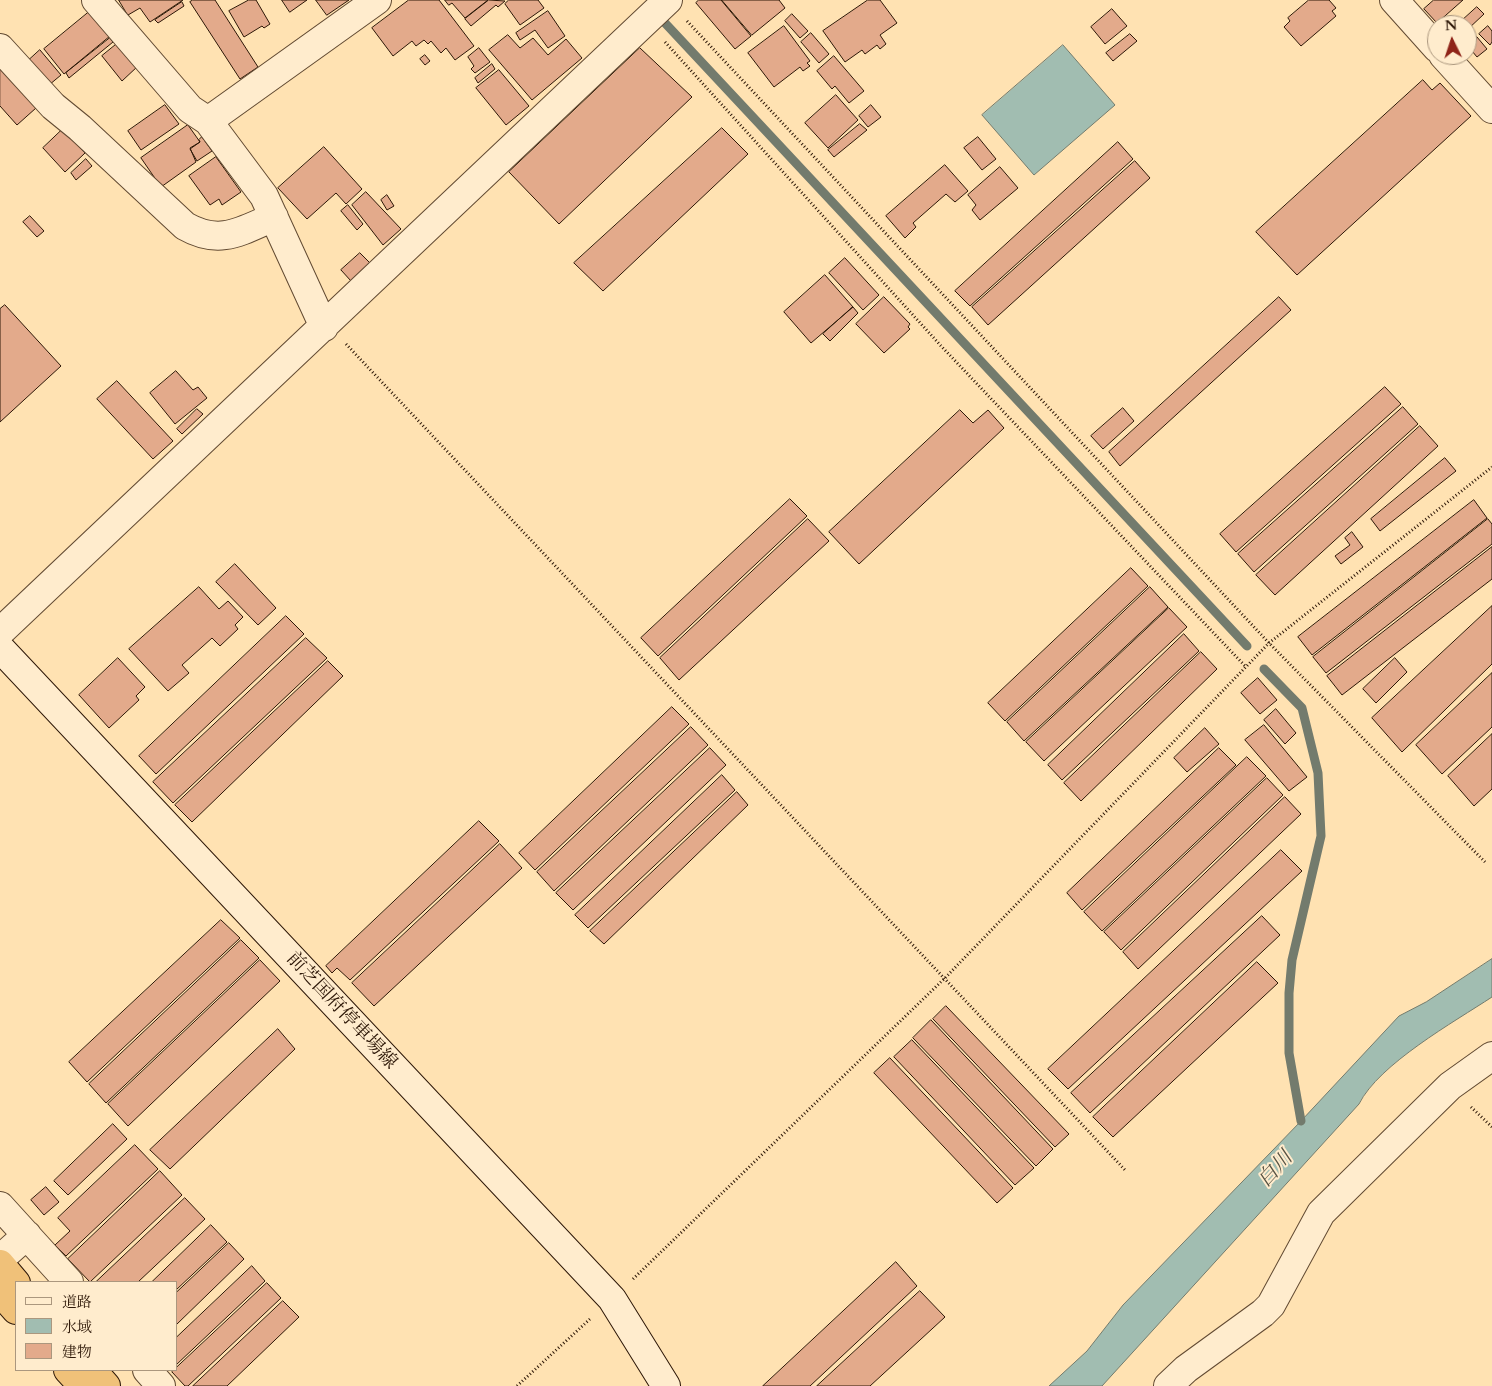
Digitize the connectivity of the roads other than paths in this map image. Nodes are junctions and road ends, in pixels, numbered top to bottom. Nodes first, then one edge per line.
1 (96, 0) edge
2 (377, 0) edge
3 (668, 0) edge
4 (1394, 0) edge
5 (1427, 37) edge
6 (0, 48) edge
7 (1452, 65) edge
8 (1492, 109) edge
9 (208, 121) junction
10 (274, 217) junction
11 (324, 327) junction
12 (0, 632) edge
13 (0, 648) edge
14 (1492, 1056) edge
15 (0, 1206) edge
16 (27, 1235) junction
17 (0, 1258) edge
18 (0, 1264) edge
19 (68, 1281) edge
20 (15, 1282) edge
21 (0, 1292) edge
22 (15, 1309) edge
23 (69, 1371) edge
24 (93, 1371) edge
25 (148, 1371) edge
26 (83, 1386) edge
27 (106, 1386) edge
28 (162, 1386) edge
29 (666, 1386) edge
30 (1168, 1386) edge

1 - 9 street
2 - 9 street
3 - 11 street
4 - 5 street
6 - 10 street
7 - 8 street
9 - 10 street
10 - 11 street
11 - 12 street
13 - 29 street, 前芝国府停車場線
14 - 30 street
15 - 16 street
16 - 17 street
16 - 19 street
18 - 20 highway
21 - 22 highway
23 - 26 highway
24 - 27 highway
25 - 28 street

